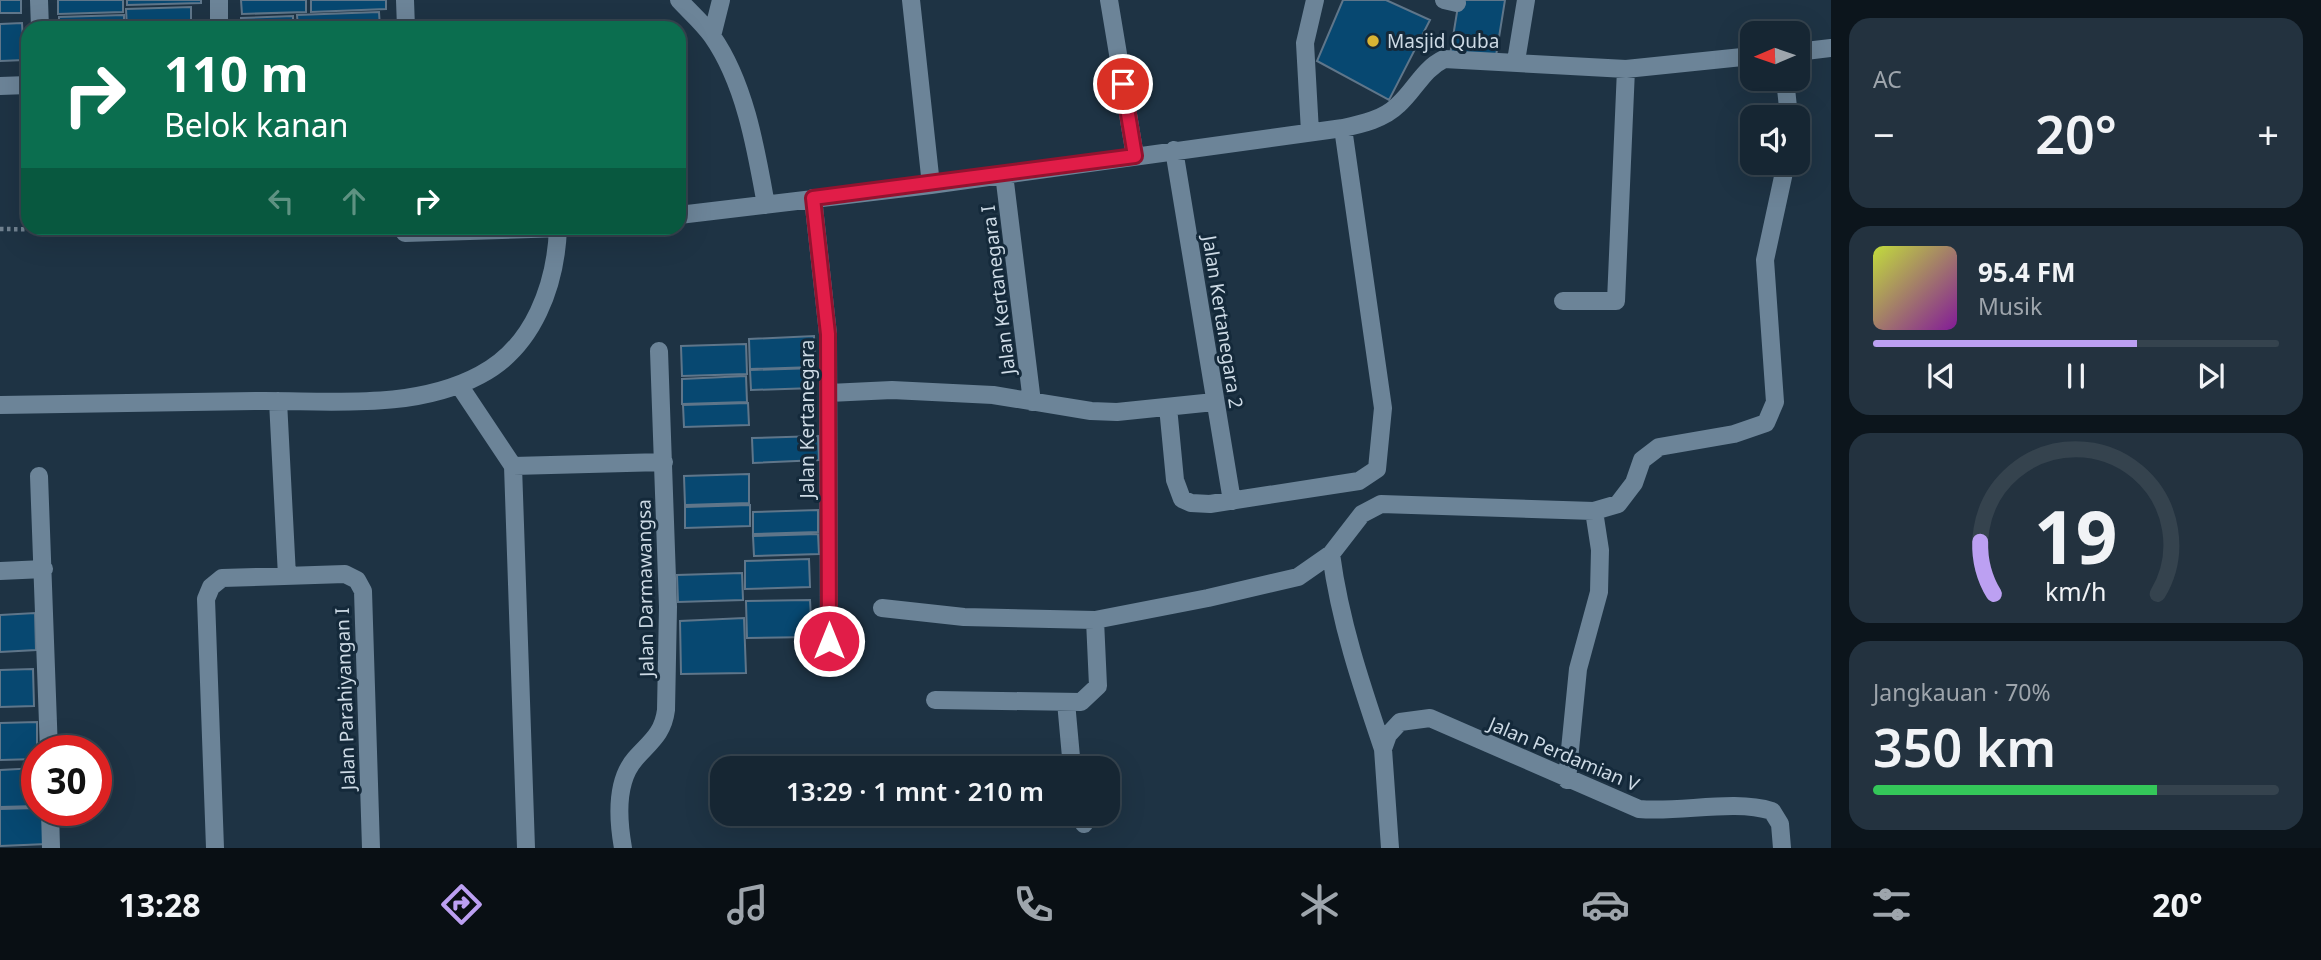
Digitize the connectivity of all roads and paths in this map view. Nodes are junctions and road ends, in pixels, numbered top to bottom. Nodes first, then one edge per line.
1 (39, 0) edge
2 (219, 0) edge
3 (405, 0) edge
4 (678, 0) edge
5 (721, 0) edge
6 (911, 0) edge
7 (1109, 0) edge
8 (1315, 0) edge
9 (1526, 0) edge
10 (40, 21) edge
11 (219, 21) edge
12 (406, 21) edge
13 (712, 36) junction
14 (1831, 48) edge
15 (1810, 50) edge
16 (1740, 57) edge
17 (1516, 61) junction
18 (1626, 69) junction
19 (21, 85) edge
20 (0, 86) edge
21 (1343, 128) junction
22 (1310, 132) junction
23 (1174, 150) junction
24 (1135, 156) junction
25 (1004, 174) junction
26 (1783, 175) edge
27 (931, 185) junction
28 (813, 198) junction
29 (766, 205) junction
30 (686, 214) edge
31 (0, 229) edge
32 (21, 229) edge
33 (558, 235) edge
34 (1563, 301) dead end
35 (659, 352) dead end
36 (459, 384) junction
37 (829, 393) junction
38 (278, 401) junction
39 (1032, 402) junction
40 (1214, 402) junction
41 (0, 405) edge
42 (1168, 407) junction
43 (663, 461) junction
44 (513, 466) junction
45 (39, 476) dead end
46 (1232, 501) junction
47 (1594, 511) junction
48 (1331, 554) junction
49 (44, 569) junction
50 (0, 570) edge
51 (287, 576) junction
52 (882, 608) dead end
53 (1095, 620) junction
54 (829, 641) dead end
55 (936, 700) dead end
56 (1066, 702) junction
57 (49, 735) edge
58 (1383, 749) junction
59 (1071, 756) edge
60 (1567, 780) junction
61 (50, 826) edge
62 (51, 848) edge
63 (215, 848) edge
64 (371, 848) edge
65 (526, 848) edge
66 (623, 848) edge
67 (1390, 848) edge
68 (1782, 848) edge

1 - 10 street
2 - 11 street
3 - 12 street
4 - 13 street
5 - 13 street
6 - 27 street
7 - 24 street
8 - 22 street
9 - 17 street
13 - 29 street
14 - 15 street
16 - 18 street
17 - 18 street
17 - 21 street
18 - 34 street
19 - 20 street
21 - 22 street
21 - 46 street
22 - 23 street
23 - 24 street
23 - 40 street, Jalan Kertanegara 2
24 - 25 street
25 - 27 street
25 - 39 street, Jalan Kertanegara I
26 - 47 street
27 - 28 street
28 - 29 street
28 - 37 street, Jalan Kertanegara
29 - 30 street
31 - 32 path
33 - 36 street
35 - 43 street, Jalan Darmawangsa
36 - 38 street
36 - 44 street
37 - 39 street
37 - 54 street, Jalan Kertanegara
38 - 41 street
38 - 51 street
39 - 42 street
40 - 42 street
40 - 46 street, Jalan Kertanegara 2
42 - 46 street
43 - 44 street
43 - 66 street, Jalan Darmawangsa
44 - 65 street
45 - 49 street
47 - 48 street
47 - 60 street
48 - 53 street
48 - 58 street
49 - 50 street
49 - 57 street
51 - 63 street, Jalan Parahiyangan I
51 - 64 street, Jalan Parahiyangan I
52 - 53 street
53 - 56 street
55 - 56 street
56 - 59 street
58 - 60 street, Jalan Perdamian V
58 - 67 street
60 - 68 street, Jalan Perdamian V
61 - 62 street

